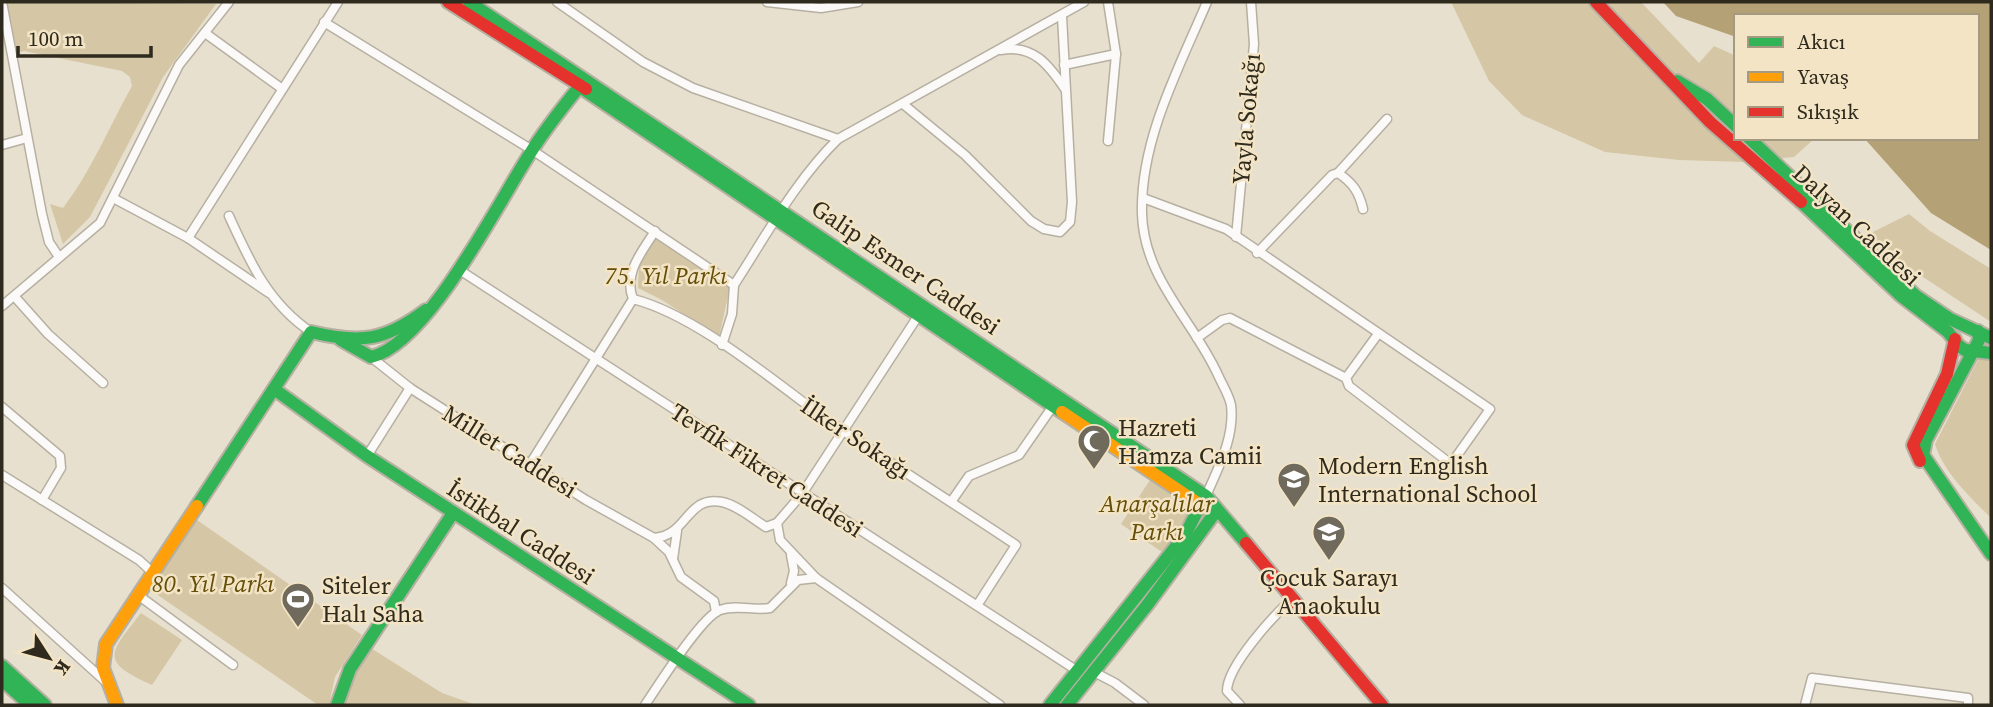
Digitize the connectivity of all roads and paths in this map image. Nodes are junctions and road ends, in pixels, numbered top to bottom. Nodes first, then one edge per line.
1 (2, 2) edge
2 (229, 2) edge
3 (338, 2) edge
4 (448, 2) edge
5 (470, 2) edge
6 (557, 2) edge
7 (767, 2) edge
8 (858, 2) edge
9 (1084, 2) edge
10 (1108, 2) edge
11 (1207, 2) edge
12 (1251, 2) edge
13 (1596, 2) edge
14 (1062, 16) junction
15 (324, 22) junction
16 (4, 26) edge
17 (205, 33) junction
18 (991, 52) junction
19 (1116, 54) junction
20 (1064, 65) junction
21 (1673, 80) junction
22 (582, 83) junction
23 (281, 88) junction
24 (1065, 89) junction
25 (903, 104) junction
26 (1387, 119) dead end
27 (1728, 119) edge
28 (1714, 126) junction
29 (27, 138) junction
30 (838, 139) junction
31 (1751, 140) edge
32 (1108, 141) dead end
33 (2, 145) edge
34 (532, 150) junction
35 (1338, 173) junction
36 (113, 198) junction
37 (1143, 198) junction
38 (1363, 209) dead end
39 (781, 215) junction
40 (229, 216) dead end
41 (655, 231) junction
42 (188, 237) junction
43 (1236, 237) junction
44 (1859, 247) junction
45 (1257, 253) junction
46 (59, 257) junction
47 (1879, 268) junction
48 (458, 270) junction
49 (734, 285) junction
50 (269, 293) junction
51 (15, 297) junction
52 (633, 299) junction
53 (2, 306) edge
54 (426, 310) junction
55 (922, 310) junction
56 (1974, 328) junction
57 (311, 332) junction
58 (1378, 334) junction
59 (1197, 338) junction
60 (1991, 338) edge
61 (341, 340) junction
62 (1955, 341) junction
63 (722, 345) junction
64 (1972, 350) junction
65 (1991, 352) edge
66 (371, 357) junction
67 (596, 358) junction
68 (1957, 366) junction
69 (1346, 378) junction
70 (103, 383) dead end
71 (410, 388) junction
72 (274, 389) junction
73 (1054, 405) junction
74 (2, 407) edge
75 (843, 430) junction
76 (368, 456) junction
77 (530, 464) junction
78 (2, 475) edge
79 (802, 494) junction
80 (42, 500) junction
81 (1202, 500) junction
82 (951, 502) junction
83 (1217, 510) junction
84 (453, 513) junction
85 (777, 523) junction
86 (766, 527) junction
87 (677, 531) junction
88 (654, 538) junction
89 (780, 540) junction
90 (790, 553) junction
91 (1991, 554) edge
92 (673, 562) junction
93 (152, 572) junction
94 (816, 578) junction
95 (790, 586) junction
96 (2, 588) edge
97 (138, 595) junction
98 (712, 598) junction
99 (1293, 598) junction
100 (978, 604) junction
101 (730, 608) junction
102 (716, 612) junction
103 (677, 658) junction
104 (233, 665) dead end
105 (2, 666) edge
106 (1076, 670) junction
107 (1094, 672) junction
108 (2, 680) edge
109 (107, 684) junction
110 (1228, 702) edge
111 (30, 705) edge
112 (45, 705) edge
113 (117, 705) edge
114 (337, 705) edge
115 (645, 705) edge
116 (749, 705) edge
117 (1000, 705) edge
118 (1050, 705) edge
119 (1067, 705) edge
120 (1144, 705) edge
121 (1240, 705) edge
122 (1382, 705) edge
123 (1805, 705) edge
124 (1968, 705) edge

1 - 16 street
2 - 17 street
3 - 15 street
4 - 22 street
5 - 22 street, Galip Esmer Caddesi
6 - 30 street
7 - 8 street
9 - 14 street
10 - 19 street
11 - 37 street
12 - 43 street, Yayla Sokağı
13 - 21 street, Dalyan Caddesi
14 - 18 street
14 - 20 street
15 - 23 street
15 - 34 street
16 - 29 street
17 - 23 street
17 - 36 street
18 - 24 street
18 - 25 street
19 - 20 street
19 - 32 street
20 - 24 street
21 - 27 street, Dalyan Caddesi
21 - 28 street, Dalyan Caddesi
22 - 34 street
22 - 39 street, Galip Esmer Caddesi
23 - 42 street
24 - 25 street
25 - 30 street
26 - 35 street
27 - 28 street
28 - 44 street, Dalyan Caddesi
29 - 33 street
29 - 46 street
30 - 39 street
31 - 44 street, Dalyan Caddesi
34 - 41 street
34 - 48 street
35 - 38 street
35 - 45 street
36 - 42 street
36 - 46 street
37 - 43 street
37 - 59 street
39 - 49 street
39 - 55 street, Galip Esmer Caddesi
40 - 50 street
41 - 49 street
41 - 52 street
42 - 50 street
43 - 45 street
44 - 47 street, Dalyan Caddesi
45 - 58 street
46 - 51 street
47 - 56 street, Dalyan Caddesi
47 - 62 street, Dalyan Caddesi
48 - 54 street
48 - 67 street, Tevfik Fikret Caddesi
49 - 63 street
50 - 57 street
51 - 53 street
51 - 70 street
52 - 63 street, İlker Sokağı
52 - 67 street
54 - 61 street
54 - 66 street
55 - 73 street
55 - 75 street
55 - 81 street, Galip Esmer Caddesi
56 - 60 street, Dalyan Caddesi
56 - 62 street
56 - 64 street
57 - 61 street
57 - 72 street
58 - 69 street
58 - 69 street
59 - 69 street
59 - 81 street
61 - 66 street
62 - 64 street, Dalyan Caddesi
62 - 68 street
63 - 75 street, İlker Sokağı
64 - 65 street, Dalyan Caddesi
64 - 68 street
66 - 71 street, Millet Caddesi
67 - 77 street
67 - 79 street, Tevfik Fikret Caddesi
68 - 91 street
71 - 76 street
71 - 77 street, Millet Caddesi
72 - 76 street, İstikbal Caddesi
72 - 93 street
73 - 81 street
73 - 82 street
74 - 80 street
75 - 79 street
75 - 82 street, İlker Sokağı
76 - 84 street, İstikbal Caddesi
77 - 88 street, Millet Caddesi
78 - 80 street
79 - 85 street
79 - 100 street, Tevfik Fikret Caddesi
80 - 93 street
81 - 83 street
81 - 106 street
82 - 100 street, İlker Sokağı
83 - 99 street
83 - 107 street
84 - 103 street, İstikbal Caddesi
84 - 114 street
85 - 86 street
85 - 89 street
86 - 87 street
86 - 89 street
87 - 88 street
87 - 92 street
88 - 92 street
89 - 90 street
90 - 94 street
90 - 95 street
92 - 98 street
93 - 97 street
94 - 95 street
94 - 117 street
95 - 101 street
96 - 109 street
97 - 104 street
97 - 109 street
98 - 101 street
98 - 102 street
99 - 110 street
99 - 122 street
100 - 106 street, Tevfik Fikret Caddesi
101 - 102 street
102 - 103 street
103 - 115 street
103 - 116 street, İstikbal Caddesi
105 - 112 street
106 - 118 street
107 - 119 street
107 - 120 street
108 - 111 street
109 - 113 street
110 - 121 street
123 - 124 street

